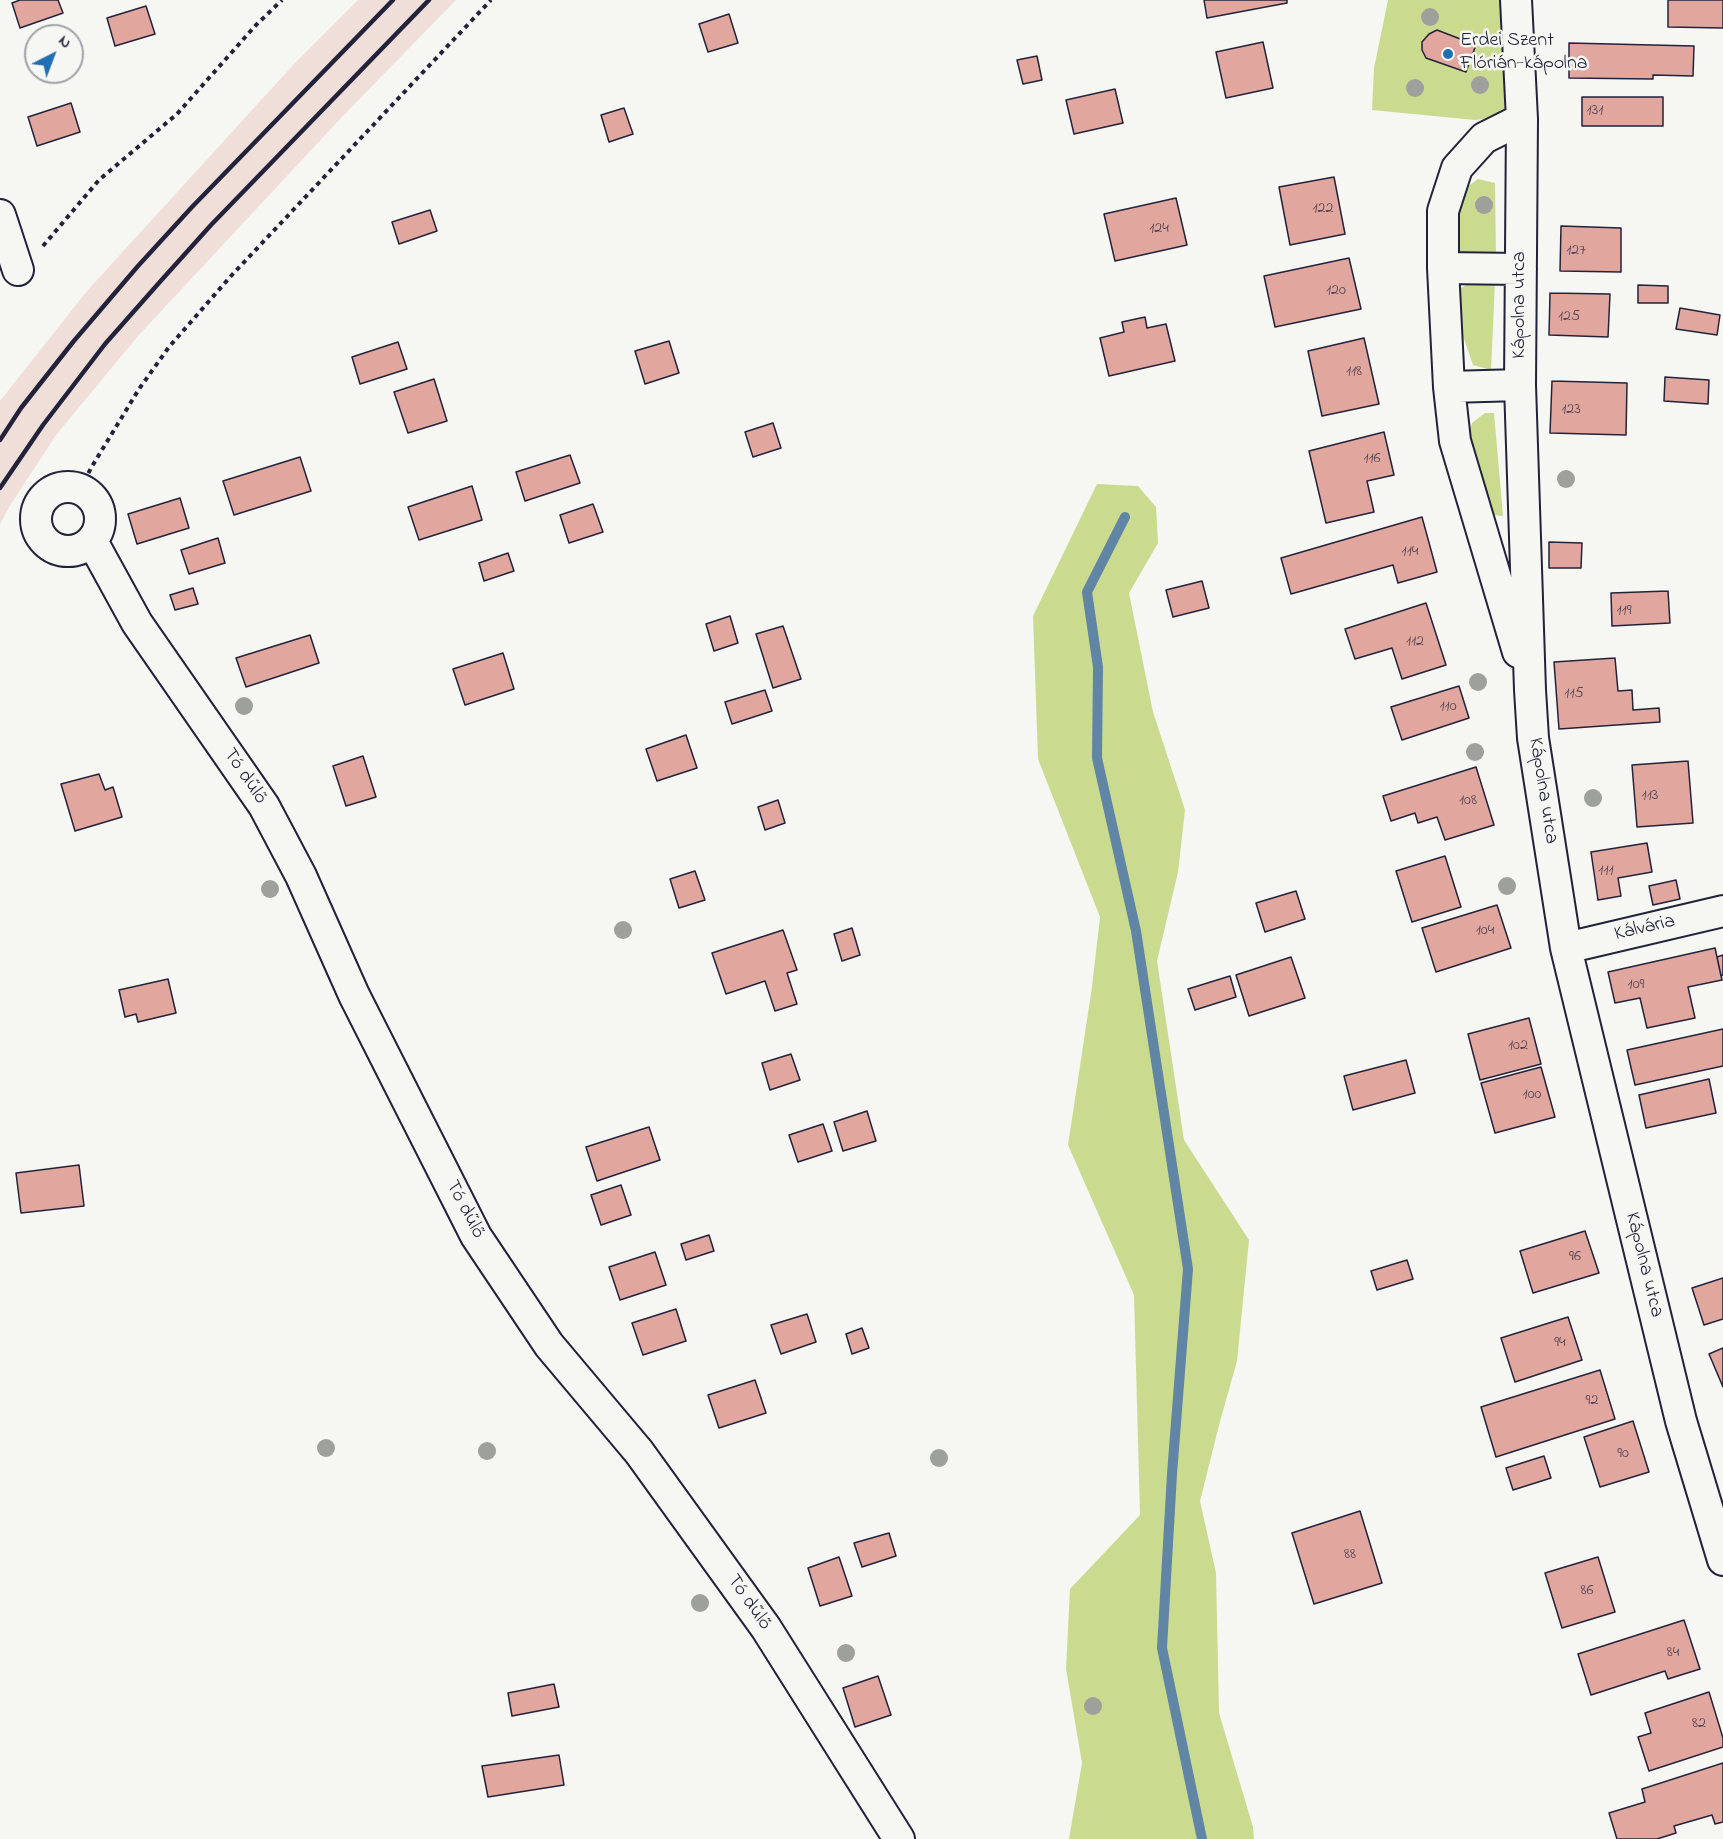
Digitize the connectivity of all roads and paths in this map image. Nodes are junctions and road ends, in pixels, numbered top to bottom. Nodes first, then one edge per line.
1 (282, 0) edge
2 (491, 0) edge
3 (1516, 0) edge
4 (1522, 118) junction
5 (0, 215) edge
6 (1443, 268) junction
7 (1521, 268) junction
8 (18, 270) joint
9 (1520, 385) junction
10 (1449, 387) junction
11 (80, 489) junction
12 (92, 541) junction
13 (1530, 690) junction
14 (1723, 911) edge
15 (1566, 948) junction
16 (1723, 1560) edge
17 (899, 1839) edge

1 - 8 path
2 - 11 path
3 - 4 street, Kápolna utca
4 - 6 street
4 - 7 street, Kápolna utca
5 - 8 street
6 - 7 street
6 - 10 street
7 - 9 street, Kápolna utca
9 - 10 street
9 - 13 street, Kápolna utca
10 - 13 street
11 - 12 street
11 - 12 street
12 - 17 street, Tó dűlő
13 - 15 street, Kápolna utca
14 - 15 street, Kálvária
15 - 16 street, Kápolna utca

